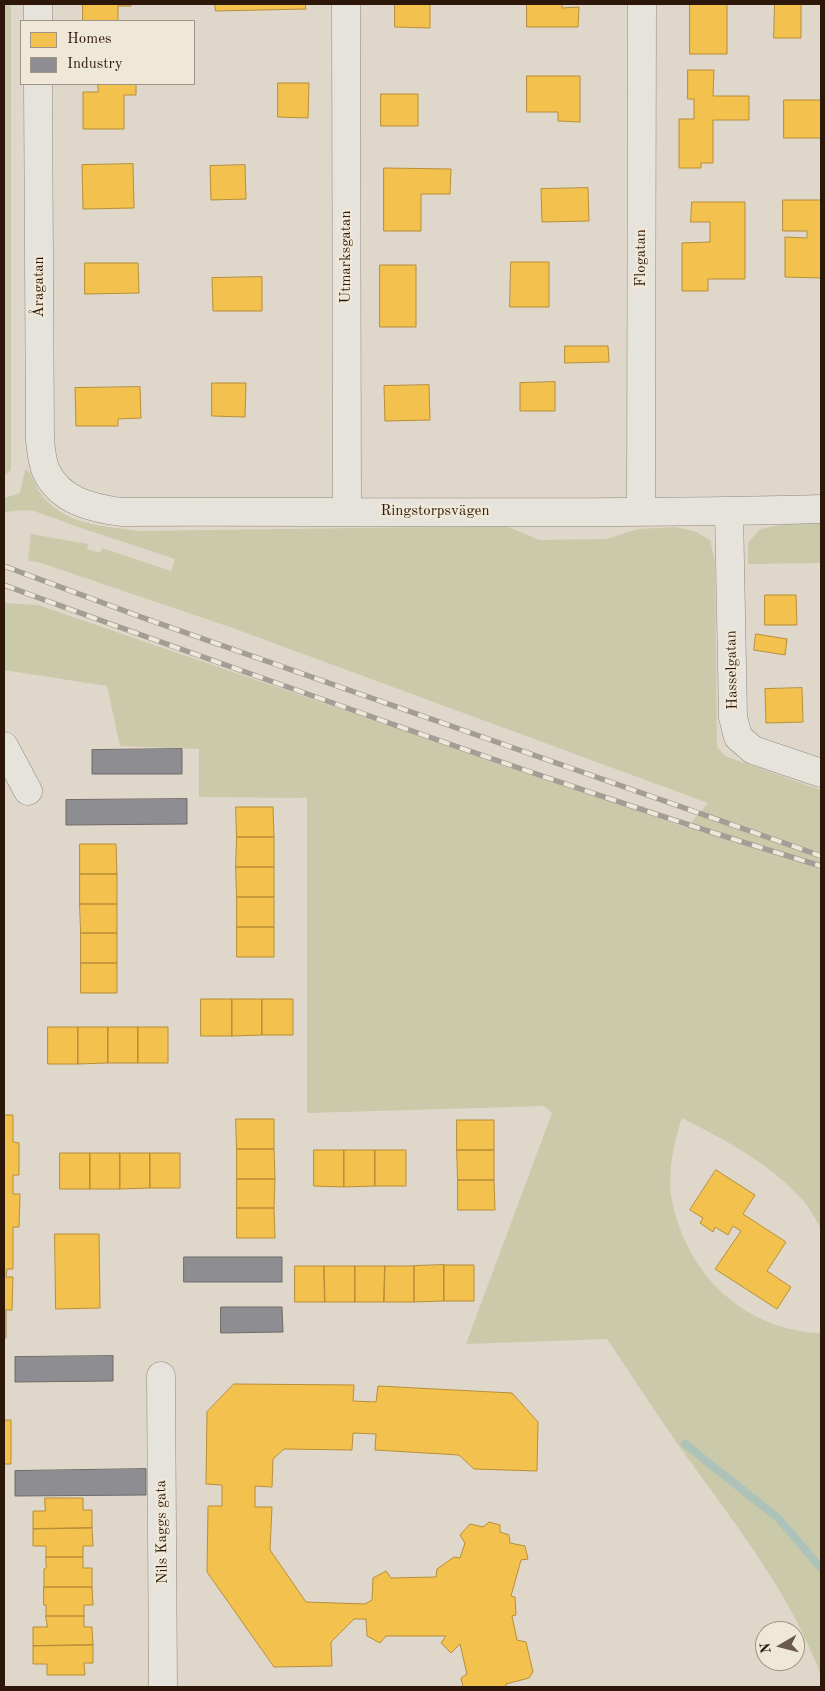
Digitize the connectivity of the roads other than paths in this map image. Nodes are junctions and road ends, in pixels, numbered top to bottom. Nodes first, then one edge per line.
1 (38, 4) edge
2 (346, 4) edge
3 (642, 4) edge
4 (38, 20) edge
5 (38, 85) edge
6 (56, 486) joint
7 (821, 509) edge
8 (347, 511) junction
9 (729, 511) junction
10 (641, 512) junction
11 (4, 746) edge
12 (821, 773) edge
13 (28, 791) dead end
14 (160, 1376) dead end
15 (163, 1687) edge

1 - 4 street
2 - 8 street, Utmarksgatan
3 - 10 street, Flogatan
5 - 6 street, Åragatan
6 - 8 street, Ringstorpsvägen
7 - 9 street, Ringstorpsvägen
8 - 10 street, Ringstorpsvägen
9 - 10 street, Ringstorpsvägen
9 - 12 street, Hasselgatan
11 - 13 street
14 - 15 street, Nils Kaggs gata

